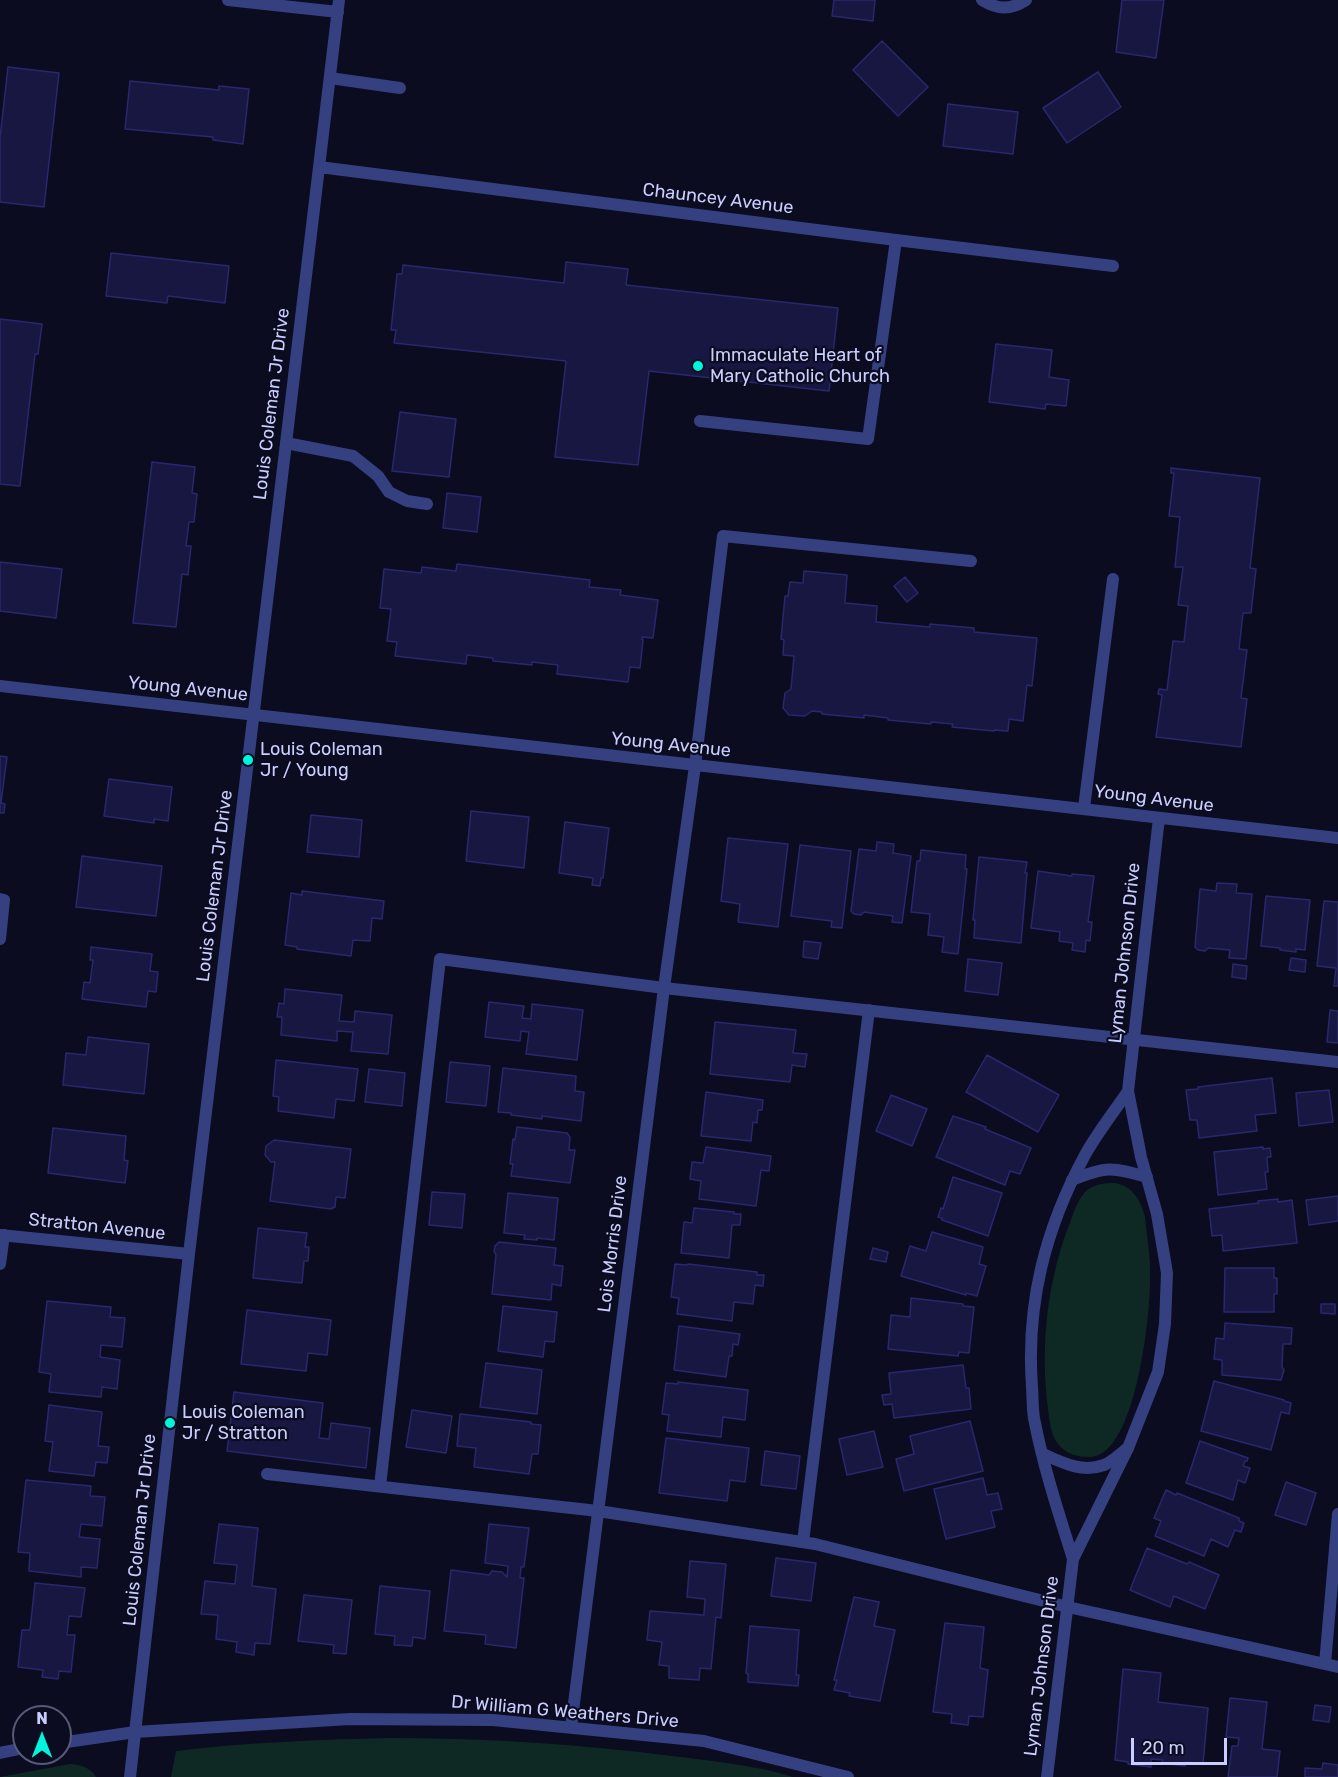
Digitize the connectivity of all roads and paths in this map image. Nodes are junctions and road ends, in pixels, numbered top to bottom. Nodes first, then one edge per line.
1 (228, 0) edge
2 (982, 0) edge
3 (1026, 0) edge
4 (338, 6) edge
5 (330, 78) junction
6 (400, 88) dead end
7 (319, 167) junction
8 (896, 240) junction
9 (1113, 266) dead end
10 (700, 421) dead end
11 (286, 443) junction
12 (428, 504) dead end
13 (971, 561) dead end
14 (1113, 579) dead end
15 (0, 686) edge
16 (254, 715) junction
17 (695, 766) junction
18 (1084, 808) junction
19 (1159, 818) junction
20 (1338, 838) edge
21 (0, 899) edge
22 (0, 939) edge
23 (664, 988) junction
24 (869, 1010) junction
25 (1134, 1039) junction
26 (1338, 1062) edge
27 (1128, 1091) junction
28 (1147, 1177) junction
29 (1072, 1180) junction
30 (2, 1235) edge
31 (189, 1254) junction
32 (0, 1264) edge
33 (1128, 1448) junction
34 (1043, 1454) junction
35 (267, 1474) dead end
36 (380, 1486) junction
37 (598, 1511) junction
38 (1338, 1514) edge
39 (803, 1542) junction
40 (1073, 1559) junction
41 (1068, 1607) junction
42 (1325, 1664) junction
43 (1338, 1667) edge
44 (571, 1727) junction
45 (135, 1732) junction
46 (72, 1741) edge
47 (828, 1775) edge
48 (130, 1777) edge
49 (848, 1777) edge
50 (1047, 1777) edge

1 - 4 street
2 - 3 street
4 - 5 street, Louis Coleman Jr Drive
5 - 6 street
5 - 7 street, Louis Coleman Jr Drive
7 - 8 street, Chauncey Avenue
7 - 11 street, Louis Coleman Jr Drive
8 - 9 street, Chauncey Avenue
8 - 10 street
11 - 12 street
11 - 16 street, Louis Coleman Jr Drive
13 - 17 street, Lois Morris Drive
14 - 18 street
15 - 16 street, Young Avenue
16 - 17 street, Young Avenue
16 - 31 street, Louis Coleman Jr Drive
17 - 18 street, Young Avenue
17 - 23 street, Lois Morris Drive
18 - 19 street, Young Avenue
19 - 20 street, Young Avenue
19 - 25 street, Lyman Johnson Drive
21 - 22 street
23 - 24 street
23 - 36 street
23 - 37 street, Lois Morris Drive
24 - 25 street
24 - 39 street
25 - 26 street
25 - 27 street, Lyman Johnson Drive
27 - 28 street, Lyman Johnson Drive
27 - 29 street, Lyman Johnson Drive
28 - 29 street
28 - 33 street, Lyman Johnson Drive
29 - 34 street, Lyman Johnson Drive
30 - 31 street, Stratton Avenue
30 - 32 street
31 - 45 street, Louis Coleman Jr Drive
33 - 34 street
33 - 40 street, Lyman Johnson Drive
34 - 40 street, Lyman Johnson Drive
35 - 36 street
36 - 37 street
37 - 39 street
37 - 44 street, Lois Morris Drive
38 - 42 street
39 - 41 street
40 - 41 street, Lyman Johnson Drive
41 - 42 street
41 - 50 street, Lyman Johnson Drive
42 - 43 street
44 - 45 street, Dr William G Weathers Drive
44 - 47 street, Dr William G Weathers Drive
45 - 46 street, Dr William G Weathers Drive
45 - 48 street, Louis Coleman Jr Drive
47 - 49 street, Dr William G Weathers Drive

